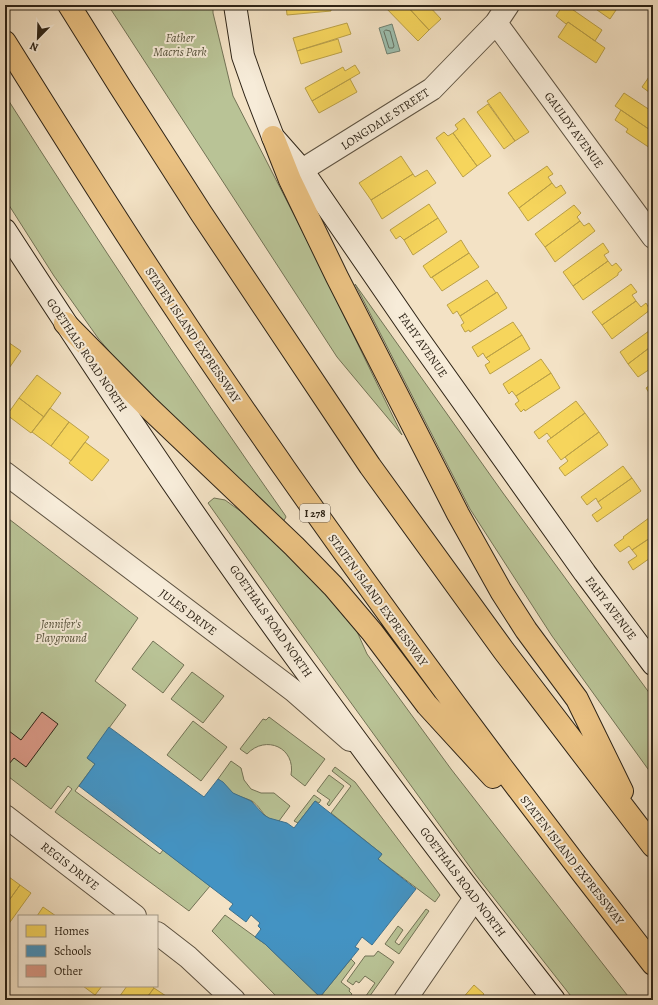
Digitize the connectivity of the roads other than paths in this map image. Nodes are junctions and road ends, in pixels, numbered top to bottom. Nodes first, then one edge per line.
1 (69, 5) edge
2 (235, 5) edge
3 (508, 5) edge
4 (496, 23) junction
5 (5, 42) edge
6 (273, 137) junction
7 (302, 170) junction
8 (5, 230) edge
9 (653, 237) edge
10 (65, 323) junction
11 (5, 473) edge
12 (653, 664) edge
13 (367, 755) junction
14 (5, 816) edge
15 (648, 840) edge
16 (580, 870) junction
17 (475, 898) junction
18 (134, 915) edge
19 (158, 934) edge
20 (653, 964) edge
21 (234, 1000) edge
22 (405, 1000) edge
23 (554, 1000) edge

1 - 15 highway
2 - 6 street, FAHY AVENUE
3 - 4 street, LONGDALE STREET
4 - 7 street, LONGDALE STREET
4 - 9 street, GAULDY AVENUE
5 - 16 highway, STATEN ISLAND EXPRESSWAY / I 278
6 - 7 street, FAHY AVENUE
6 - 15 highway
7 - 12 street, FAHY AVENUE
8 - 10 street, GOETHALS ROAD NORTH
10 - 13 street, GOETHALS ROAD NORTH
10 - 16 highway
11 - 13 street, JULES DRIVE
13 - 17 street, GOETHALS ROAD NORTH
14 - 18 street, REGIS DRIVE
16 - 20 highway, STATEN ISLAND EXPRESSWAY / I 278
17 - 22 street
17 - 23 street, GOETHALS ROAD NORTH
19 - 21 street

